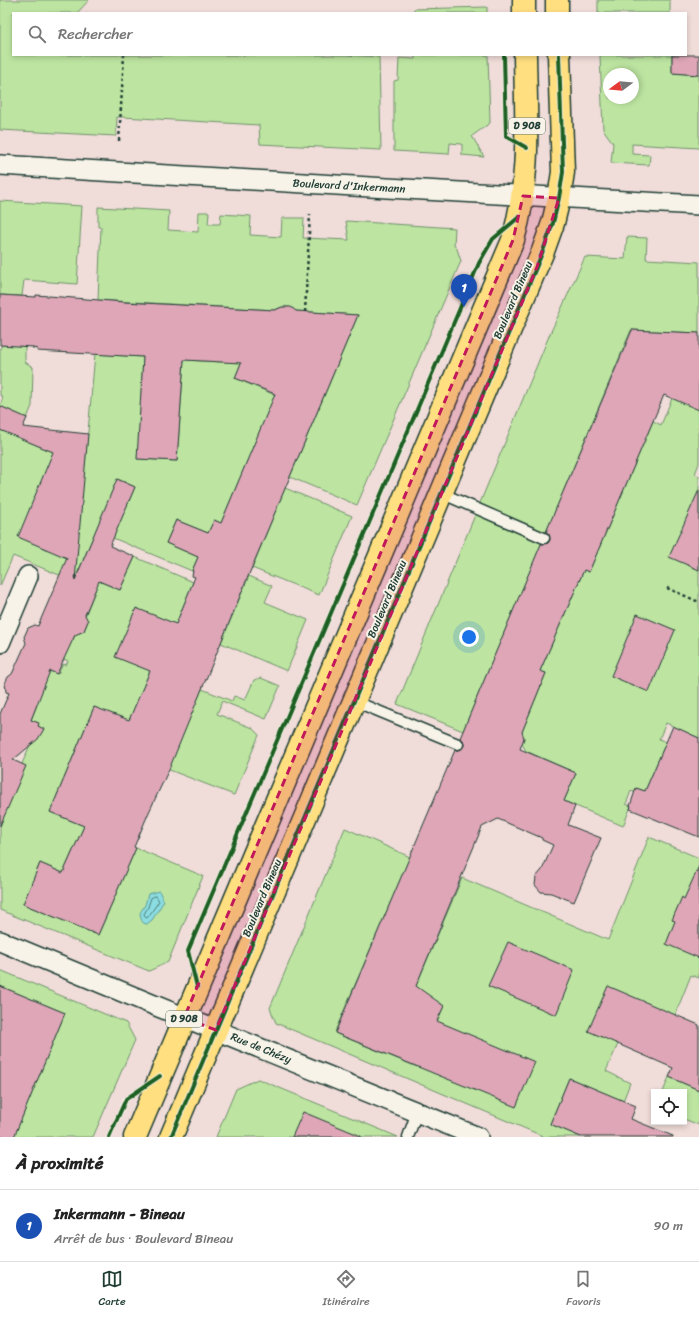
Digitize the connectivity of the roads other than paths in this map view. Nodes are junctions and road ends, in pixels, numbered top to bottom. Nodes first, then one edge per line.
1 (524, 0) edge
2 (557, 0) edge
3 (524, 12) edge
4 (557, 12) edge
5 (525, 56) edge
6 (558, 56) edge
7 (0, 165) edge
8 (523, 196) junction
9 (559, 198) junction
10 (699, 205) edge
11 (441, 493) junction
12 (544, 538) dead end
13 (28, 576) dead end
14 (0, 643) edge
15 (354, 701) junction
16 (458, 744) dead end
17 (0, 940) edge
18 (184, 1018) junction
19 (216, 1030) junction
20 (417, 1112) junction
21 (135, 1137) edge
22 (172, 1137) edge
23 (408, 1137) edge
24 (478, 1137) edge

1 - 3 main road
2 - 4 main road
5 - 8 main road, D 908
6 - 9 main road, Boulevard Bineau / D 908
7 - 8 street, Boulevard d'Inkermann
8 - 9 street, Boulevard d'Inkermann
8 - 18 main road, D 908
9 - 10 street, Boulevard d'Inkermann
9 - 11 main road, Boulevard Bineau / D 908
11 - 12 lane
11 - 15 main road, Boulevard Bineau / D 908
13 - 14 street
15 - 16 lane
15 - 19 main road, Boulevard Bineau / D 908
17 - 18 street, Rue de Chézy
18 - 19 street, Rue de Chézy
18 - 21 main road, D 908
19 - 20 street, Rue de Chézy
19 - 22 main road, Boulevard Bineau / D 908
20 - 23 lane
20 - 24 street, Rue de Chézy

